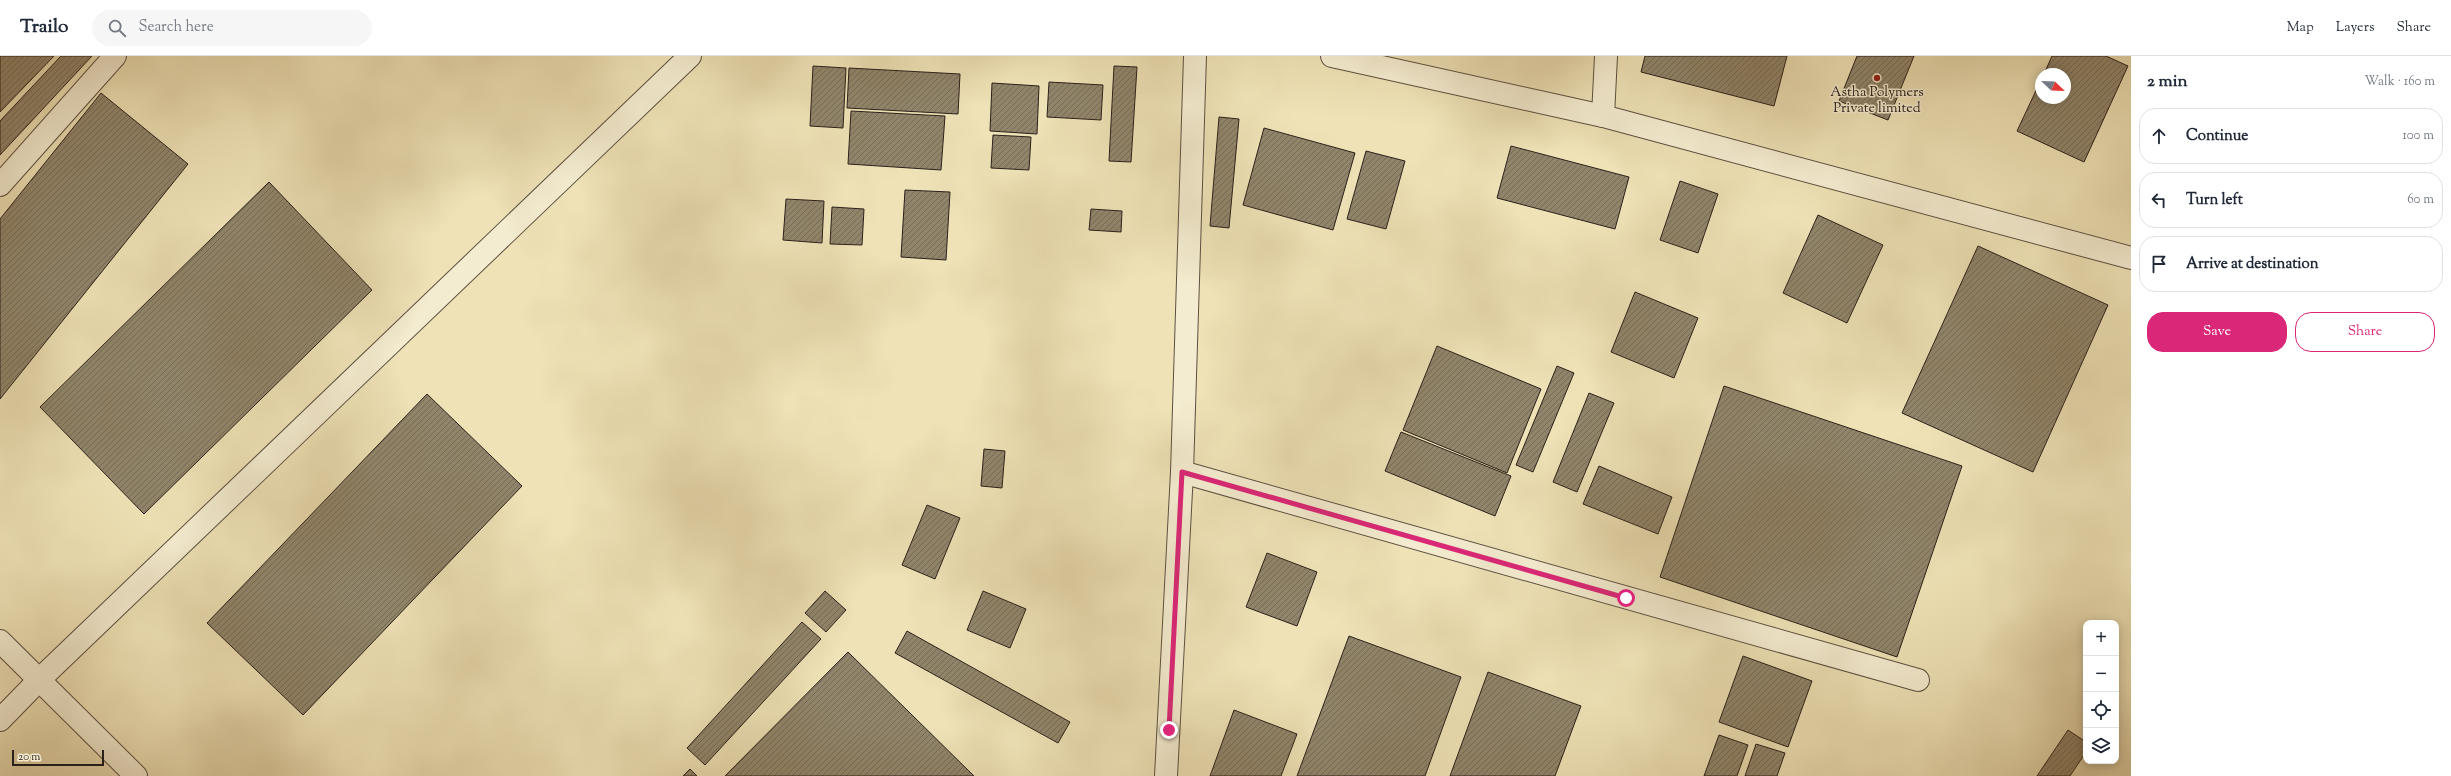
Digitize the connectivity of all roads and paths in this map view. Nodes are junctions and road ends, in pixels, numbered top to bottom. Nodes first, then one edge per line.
1 (115, 56) edge
2 (690, 56) edge
3 (1195, 56) edge
4 (1332, 56) edge
5 (1606, 56) edge
6 (1603, 116) junction
7 (0, 185) edge
8 (2131, 258) edge
9 (1182, 472) junction
10 (0, 641) edge
11 (40, 679) junction
12 (1918, 680) dead end
13 (0, 720) edge
14 (136, 776) edge
15 (1166, 776) edge

1 - 7 street
2 - 11 street
3 - 9 street
4 - 6 street
5 - 6 street
6 - 8 street
9 - 12 street
9 - 15 street
10 - 11 street
11 - 13 street
11 - 14 street

